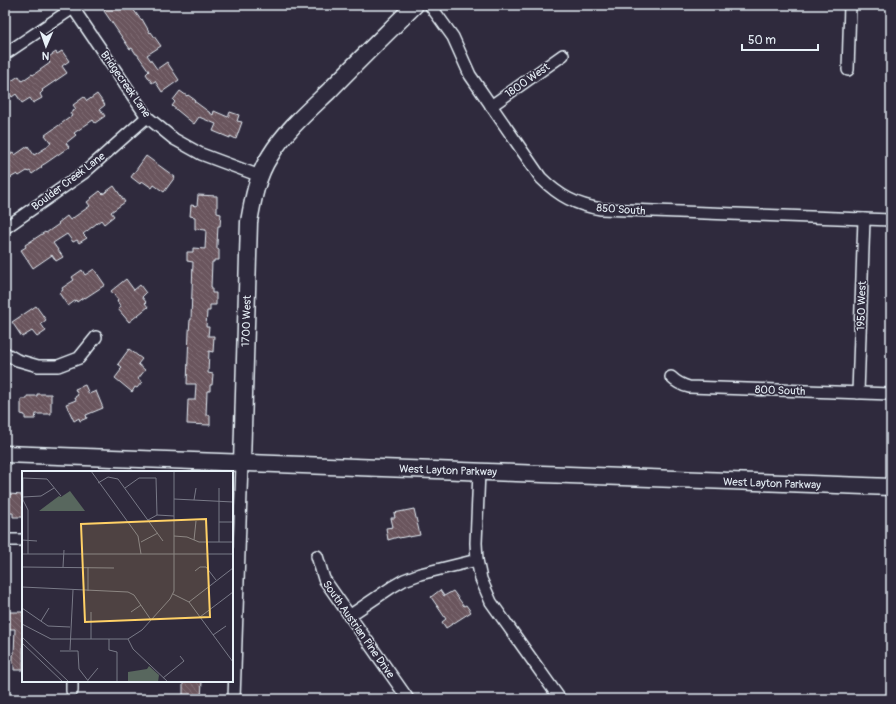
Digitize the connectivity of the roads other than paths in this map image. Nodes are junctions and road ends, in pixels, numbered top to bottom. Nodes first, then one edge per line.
1 (415, 5) edge
2 (430, 5) edge
3 (850, 5) edge
4 (72, 6) edge
5 (5, 54) edge
6 (563, 55) dead end
7 (848, 70) dead end
8 (491, 106) junction
9 (147, 116) junction
10 (260, 176) junction
11 (864, 219) junction
12 (891, 220) edge
13 (5, 228) edge
14 (96, 337) dead end
15 (5, 353) edge
16 (671, 377) dead end
17 (858, 392) junction
18 (891, 394) edge
19 (5, 454) edge
20 (242, 463) junction
21 (480, 472) junction
22 (891, 487) edge
23 (5, 540) edge
24 (22, 540) edge
25 (317, 556) dead end
26 (477, 560) junction
27 (235, 591) edge
28 (349, 616) junction
29 (234, 699) edge
30 (408, 699) edge
31 (560, 699) edge

1 - 10 main road, 1700 West
2 - 8 street, 850 South
3 - 7 street
4 - 5 street
4 - 9 street, Bridgecreek Lane
6 - 8 street, 1800 West
8 - 11 street, 850 South
9 - 10 street, Bridgecreek Lane
9 - 13 street, Boulder Creek Lane
10 - 20 main road, 1700 West
11 - 12 street, 850 South
11 - 17 street, 1950 West
14 - 15 street
16 - 17 street, 800 South
17 - 18 street, 800 South
19 - 20 main road, West Layton Parkway
20 - 21 main road, West Layton Parkway
20 - 27 street, 1700 West
21 - 22 main road, West Layton Parkway
21 - 26 street
23 - 24 street
25 - 28 street, South Austrian Pine Drive
26 - 28 street
26 - 31 street
27 - 29 street, 1700 West
28 - 30 street, South Austrian Pine Drive

